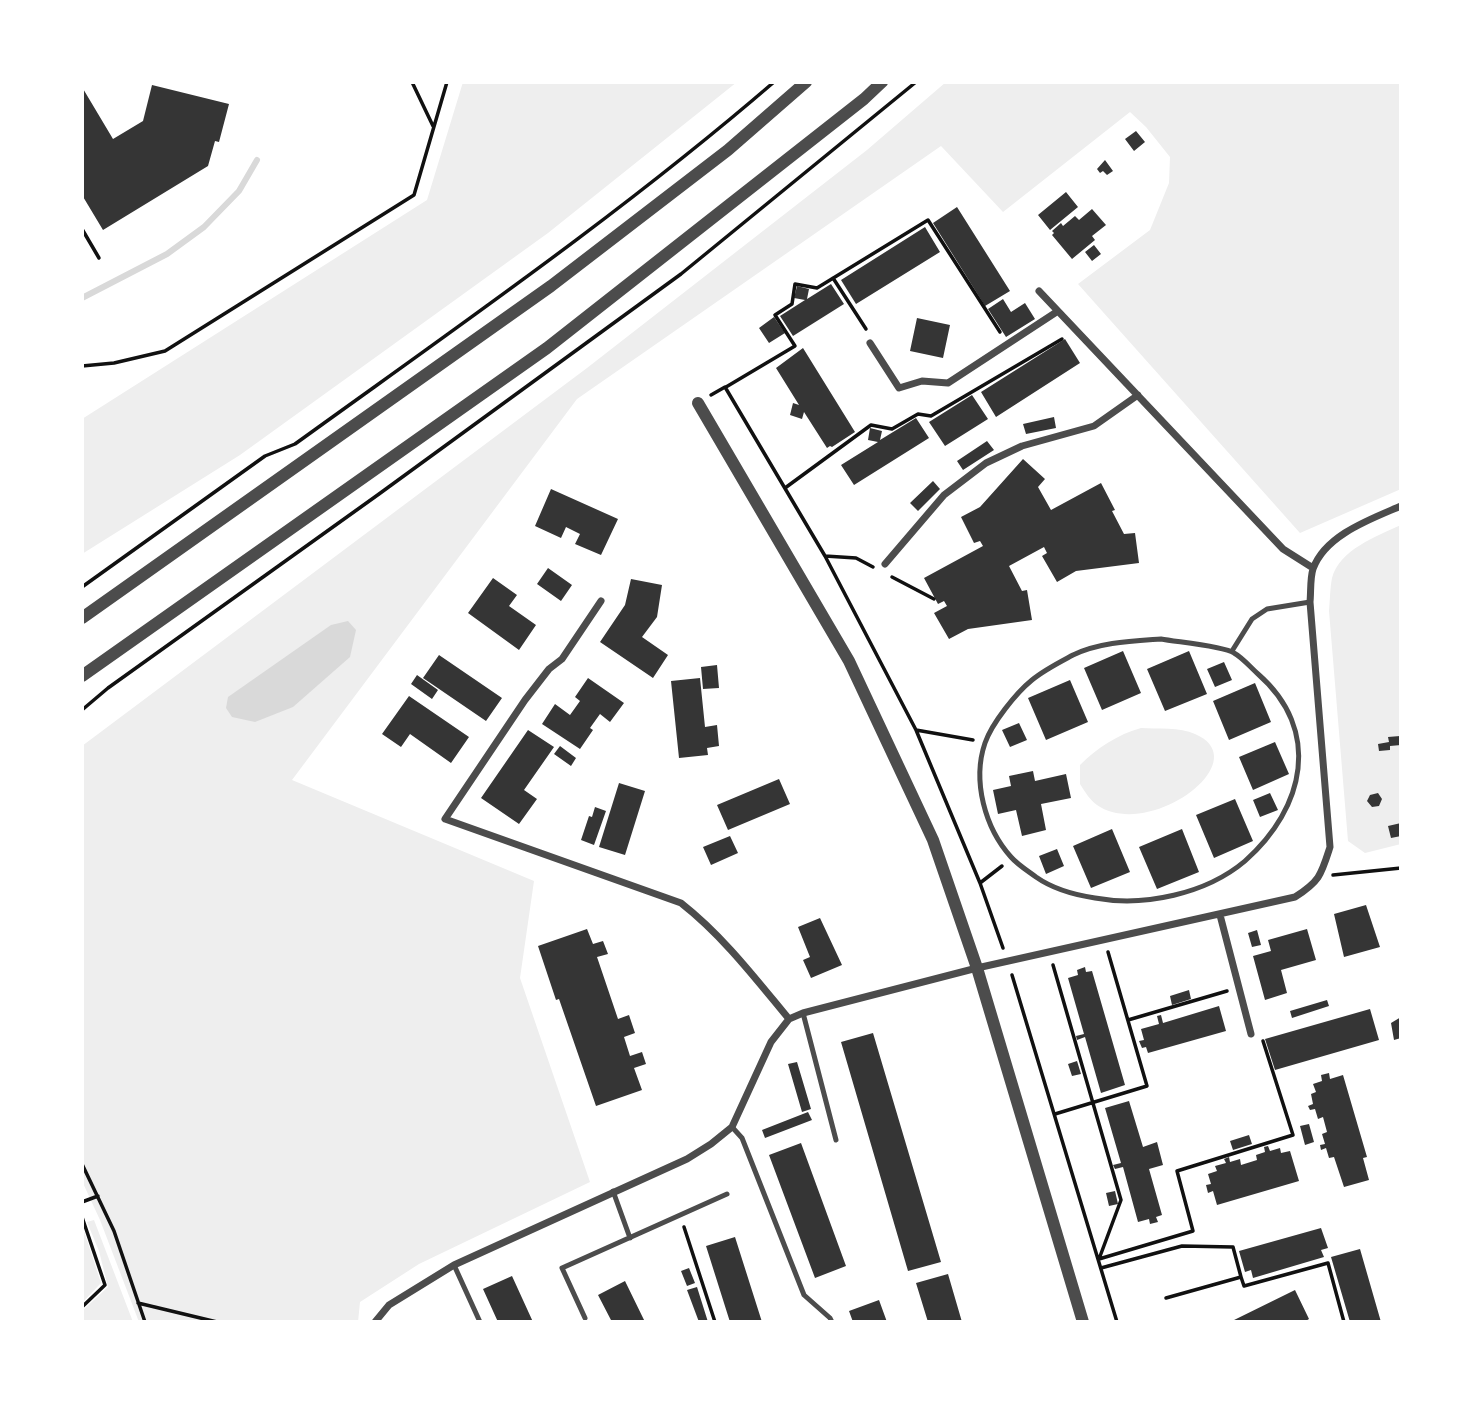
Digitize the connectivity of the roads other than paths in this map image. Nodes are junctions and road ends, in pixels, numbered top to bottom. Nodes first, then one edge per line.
1 (806, 82) edge
2 (882, 82) edge
3 (1039, 291) dead end
4 (1058, 311) junction
5 (870, 344) road end
6 (1138, 395) junction
7 (698, 403) dead end
8 (1401, 506) edge
9 (885, 564) dead end
10 (1313, 568) junction
11 (601, 601) dead end
12 (1310, 602) junction
13 (82, 618) edge
14 (1232, 651) junction
15 (82, 676) edge
16 (1220, 915) junction
17 (977, 968) junction
18 (803, 1013) junction
19 (789, 1019) junction
20 (1251, 1034) road end
21 (732, 1127) junction
22 (836, 1140) dead end
23 (612, 1191) junction
24 (727, 1194) dead end
25 (630, 1237) junction
26 (454, 1265) junction
27 (585, 1318) dead end
28 (375, 1322) edge
29 (480, 1322) edge
30 (832, 1322) edge
31 (1083, 1322) edge

1 - 13 street
2 - 15 street
3 - 4 street
4 - 5 street
4 - 6 street
6 - 9 street
6 - 10 street
7 - 17 street
8 - 10 street
10 - 12 street
11 - 19 street
12 - 14 lane
12 - 16 street
14 - 14 lane
16 - 17 street
16 - 20 street
17 - 18 street
17 - 31 street
18 - 19 street
18 - 22 lane
19 - 21 street
21 - 23 street
21 - 30 lane
23 - 25 lane
23 - 26 street
24 - 25 lane
25 - 27 lane
26 - 28 street
26 - 29 lane

